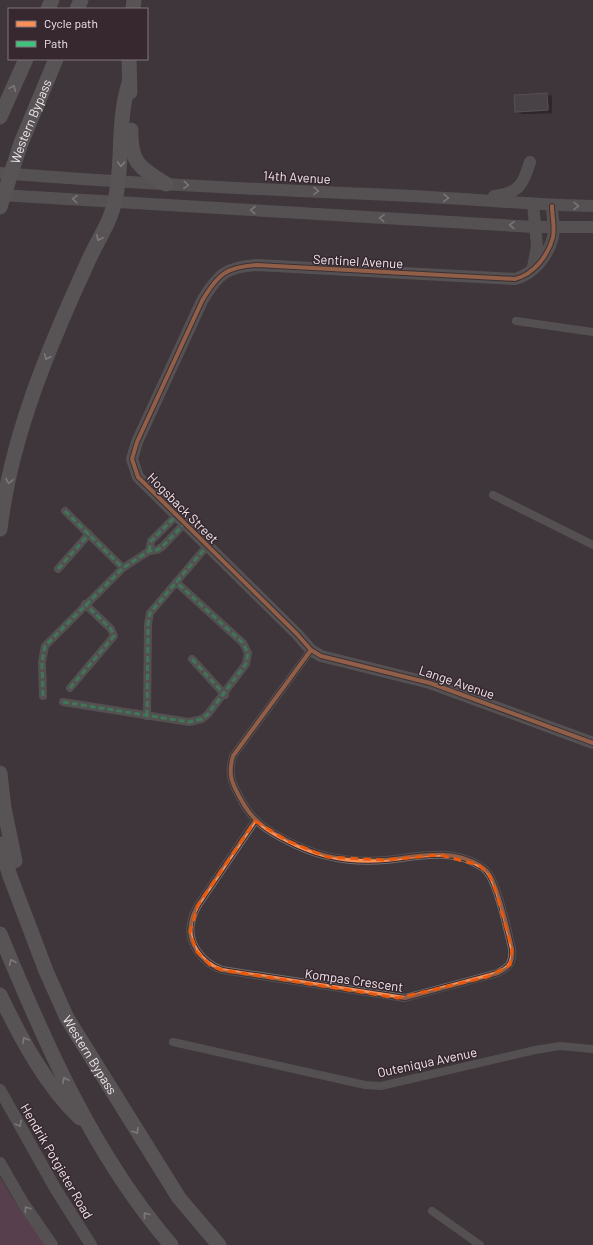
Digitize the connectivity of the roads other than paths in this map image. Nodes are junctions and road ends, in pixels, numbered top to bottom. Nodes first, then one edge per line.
1 (26, 60) edge
2 (56, 60) edge
3 (129, 60) edge
4 (129, 83) junction
5 (0, 117) edge
6 (530, 162) dead end
7 (0, 173) edge
8 (119, 182) junction
9 (166, 184) junction
10 (0, 195) edge
11 (475, 199) junction
12 (114, 202) junction
13 (533, 204) junction
14 (552, 206) junction
15 (593, 206) edge
16 (0, 207) edge
17 (534, 227) junction
18 (593, 227) edge
19 (553, 228) junction
20 (532, 270) junction
21 (516, 321) dead end
22 (593, 332) edge
23 (178, 352) joint
24 (493, 495) dead end
25 (66, 511) dead end
26 (180, 520) junction
27 (0, 529) edge
28 (89, 534) junction
29 (593, 545) edge
30 (208, 546) junction
31 (123, 568) junction
32 (58, 569) dead end
33 (176, 582) junction
34 (85, 604) junction
35 (311, 650) junction
36 (192, 659) dead end
37 (70, 688) dead end
38 (225, 694) junction
39 (43, 696) dead end
40 (63, 702) dead end
41 (147, 716) junction
42 (593, 743) edge
43 (0, 773) edge
44 (255, 821) junction
45 (0, 844) edge
46 (0, 934) edge
47 (0, 995) edge
48 (173, 1042) dead end
49 (593, 1049) edge
50 (0, 1090) edge
51 (124, 1111) junction
52 (89, 1127) junction
53 (0, 1163) edge
54 (432, 1211) dead end
55 (52, 1245) edge
56 (91, 1245) edge
57 (171, 1245) edge
58 (219, 1245) edge
59 (480, 1245) edge

5 -> 1 highway
2 - 16 highway, Western Bypass
3 - 4 highway
4 -> 8 highway
4 - 9 highway
6 - 11 main road
7 - 8 main road, 14th Avenue
8 - 9 main road, 14th Avenue
8 - 12 highway
9 -> 11 main road, 14th Avenue
12 -> 10 main road
11 - 13 main road, 14th Avenue
17 -> 12 main road
12 -> 27 highway
13 - 14 main road, 14th Avenue
13 - 17 main road
14 -> 15 main road, 14th Avenue
14 - 19 main road, Sentinel Avenue
17 - 19 main road
17 - 20 main road
18 - 19 main road
19 - 20 main road, Sentinel Avenue
20 - 23 main road, Sentinel Avenue
21 - 22 street
23 - 26 main road, Hogsback Street
24 - 29 street
25 - 28 street
26 - 30 main road, Hogsback Street
26 - 31 street
28 - 31 street
28 - 32 street
30 - 33 street
30 - 35 main road, Hogsback Street
31 - 34 street
33 - 38 street
33 - 41 street
34 - 37 street
34 - 39 street
35 - 42 main road, Lange Avenue
35 - 44 street, Kompas Crescent
36 - 38 street
38 - 41 street
40 - 41 street
43 - 51 highway
44 - 44 street, Kompas Crescent
45 - 51 highway, Western Bypass
52 -> 46 highway
52 -> 47 highway
48 - 49 street, Outeniqua Avenue
50 -> 56 main road, Hendrik Potgieter Road
51 -> 58 highway, Western Bypass
57 -> 52 highway
55 -> 53 main road
54 - 59 street

